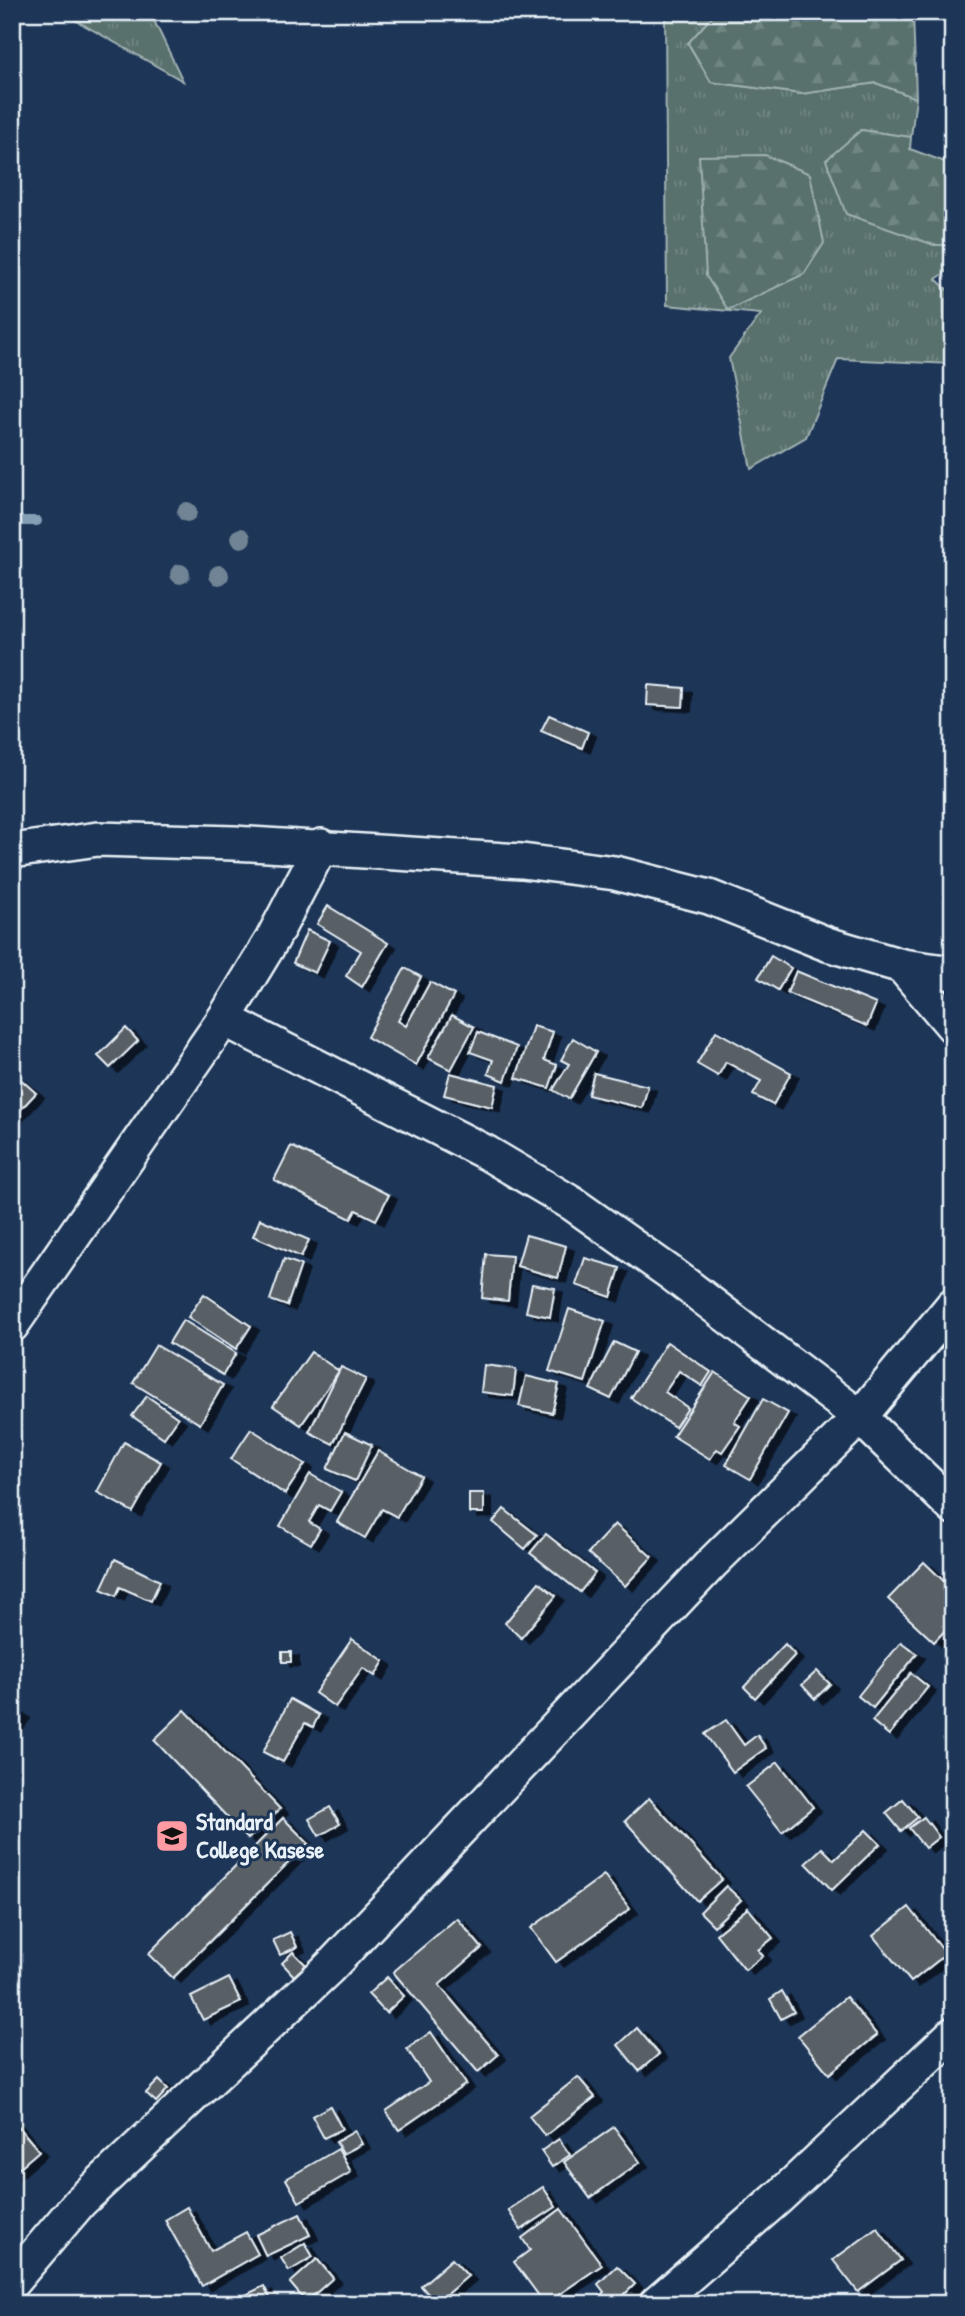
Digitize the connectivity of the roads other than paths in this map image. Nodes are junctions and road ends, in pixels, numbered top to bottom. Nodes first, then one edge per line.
1 (321, 846) junction
2 (12, 851) edge
3 (902, 966) junction
4 (953, 973) edge
5 (224, 1019) junction
6 (953, 1026) edge
7 (953, 1305) edge
8 (12, 1325) edge
9 (860, 1417) junction
10 (953, 1507) edge
11 (953, 2034) edge
12 (12, 2282) edge
13 (656, 2304) edge

1 - 2 street
1 - 3 street
1 - 5 street
3 - 4 street
3 - 6 street
5 - 8 street
5 - 9 street
7 - 9 street
9 - 10 street
9 - 12 street
11 - 13 street

